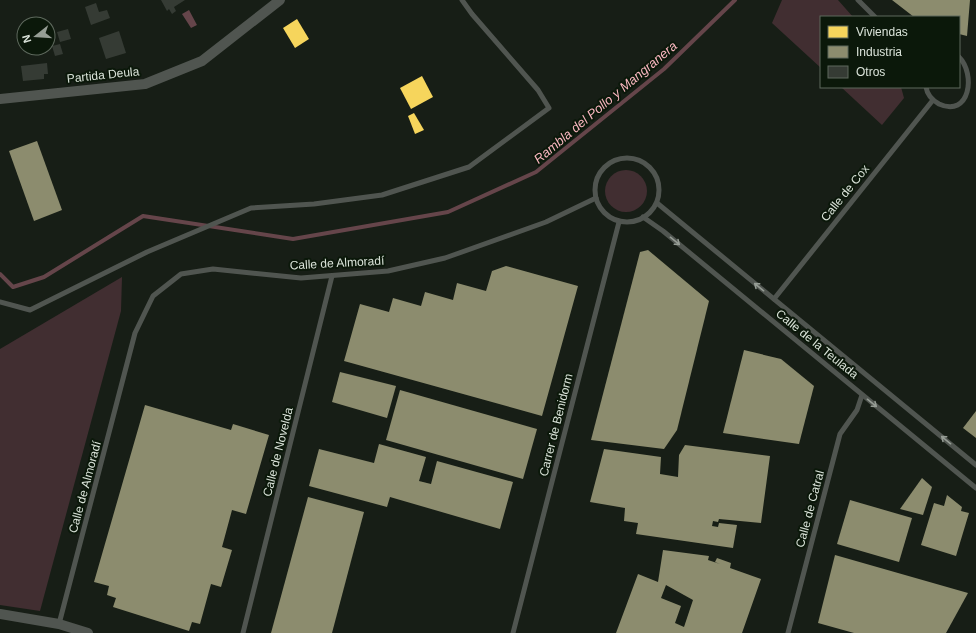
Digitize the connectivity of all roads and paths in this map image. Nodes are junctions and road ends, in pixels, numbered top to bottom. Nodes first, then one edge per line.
1 (280, 0) edge
2 (462, 0) edge
3 (858, 0) edge
4 (875, 16) edge
5 (960, 58) edge
6 (974, 71) dead end
7 (926, 88) edge
8 (974, 89) dead end
9 (0, 99) edge
10 (933, 100) junction
11 (596, 198) junction
12 (657, 203) junction
13 (643, 217) junction
14 (619, 222) junction
15 (332, 276) junction
16 (774, 299) junction
17 (0, 302) edge
18 (862, 395) junction
19 (976, 465) edge
20 (976, 488) edge
21 (0, 614) edge
22 (59, 624) junction
23 (88, 633) edge
24 (243, 633) edge
25 (513, 633) edge
26 (788, 633) edge

1 - 9 street, Partida Deula
2 - 17 lane
3 - 4 lane
5 - 6 lane
7 - 10 lane
8 - 10 lane
10 - 16 lane, Calle de Cox
11 - 12 lane
11 - 14 lane
11 - 15 lane, Calle de Almoradí
12 - 13 lane
16 -> 12 lane, Calle de la Teulada
13 - 14 lane
13 -> 18 lane, Calle de la Teulada
14 - 25 lane, Carrer de Benidorm
15 - 22 lane, Calle de Almoradí
15 - 24 lane, Calle de Novelda
19 -> 16 lane, Calle de la Teulada
18 -> 20 lane, Calle de la Teulada
18 - 26 lane, Calle de Catral
21 - 22 street
22 - 23 street

